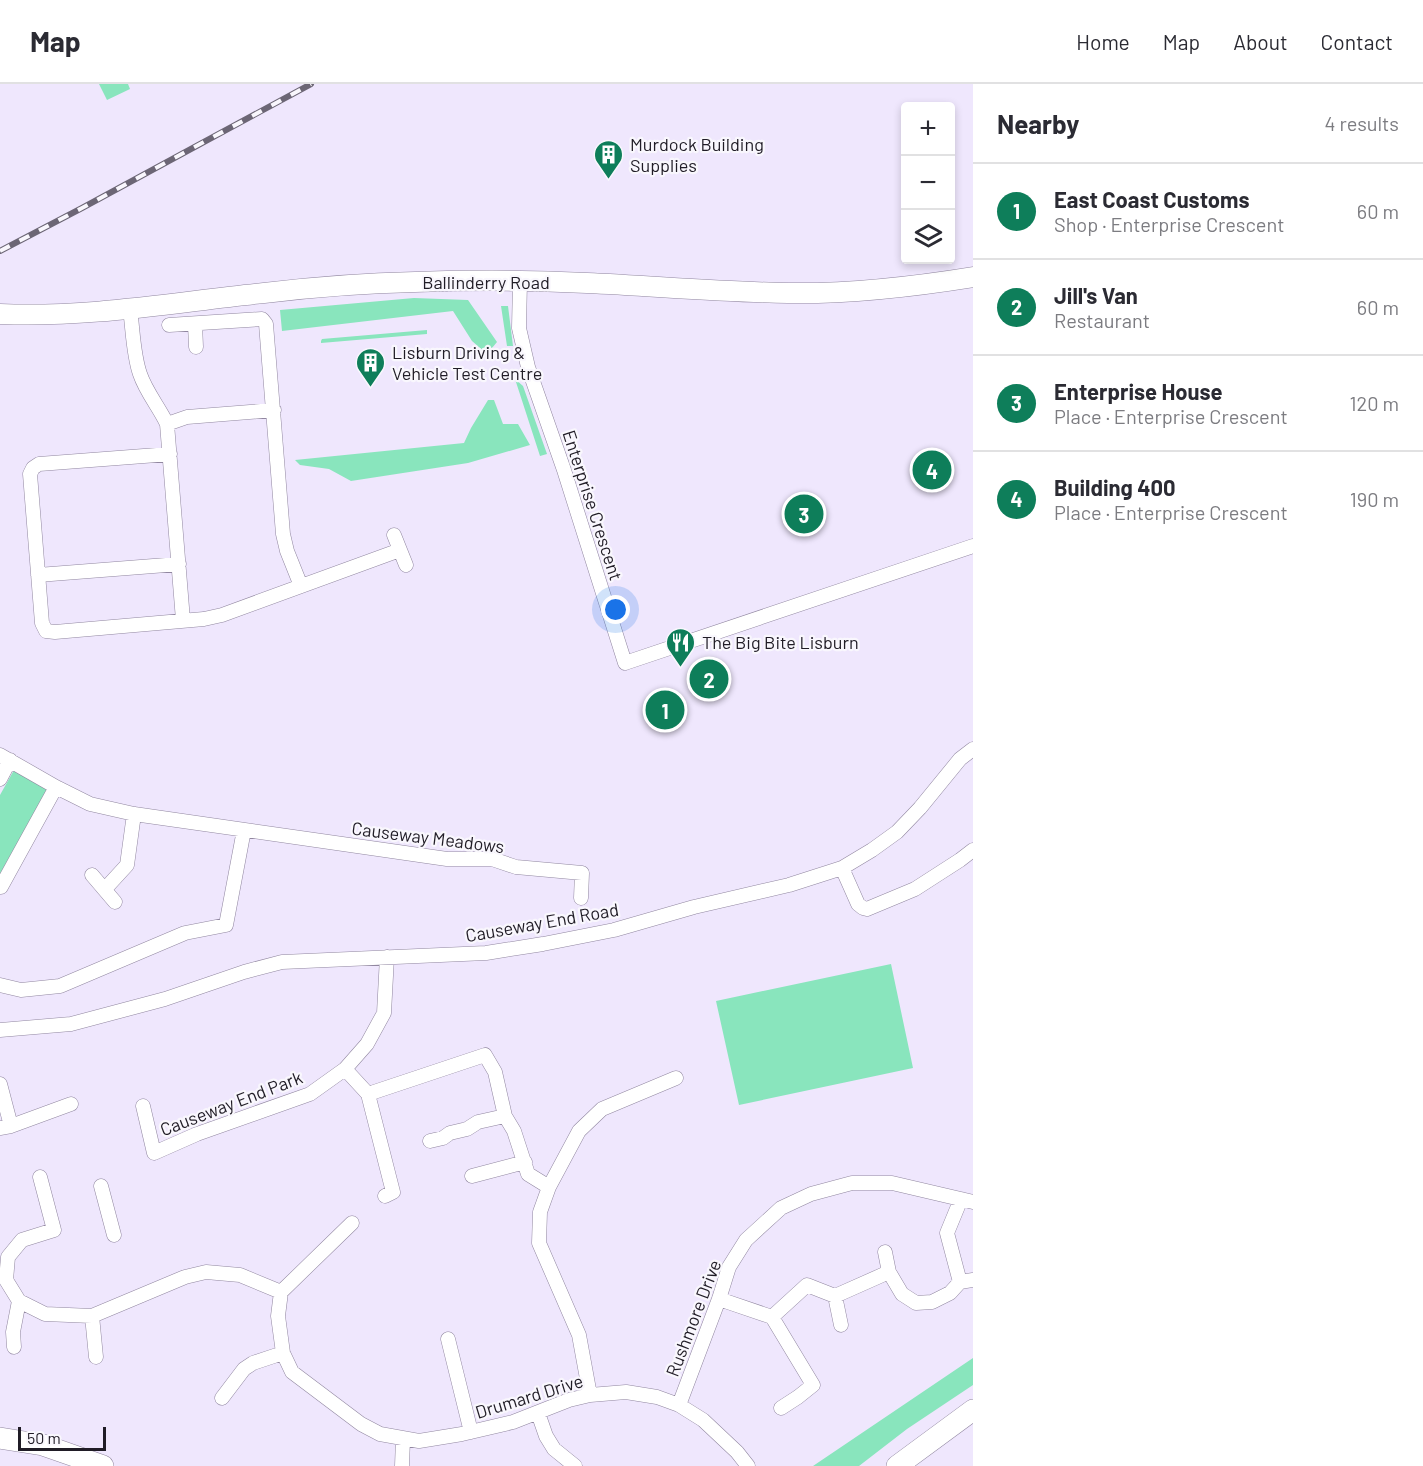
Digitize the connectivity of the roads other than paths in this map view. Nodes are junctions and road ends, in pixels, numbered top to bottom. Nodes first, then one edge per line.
1 (973, 277) edge
2 (520, 281) junction
3 (130, 309) junction
4 (0, 314) edge
5 (195, 324) junction
6 (169, 325) dead end
7 (196, 346) dead end
8 (274, 410) junction
9 (167, 424) junction
10 (170, 454) junction
11 (394, 535) dead end
12 (973, 546) edge
13 (400, 550) junction
14 (179, 564) junction
15 (405, 565) dead end
16 (38, 575) junction
17 (301, 586) junction
18 (183, 620) junction
19 (973, 749) edge
20 (5, 758) edge
21 (0, 779) edge
22 (56, 787) junction
23 (134, 814) junction
24 (243, 830) junction
25 (973, 850) edge
26 (842, 868) junction
27 (92, 876) dead end
28 (0, 886) edge
29 (105, 889) junction
30 (581, 898) dead end
31 (115, 902) dead end
32 (387, 957) junction
33 (0, 985) edge
34 (0, 1030) edge
35 (345, 1068) junction
36 (676, 1078) dead end
37 (0, 1084) edge
38 (368, 1094) junction
39 (70, 1104) dead end
40 (143, 1106) dead end
41 (505, 1116) junction
42 (5, 1127) edge
43 (429, 1141) dead end
44 (525, 1162) junction
45 (472, 1176) dead end
46 (40, 1177) dead end
47 (101, 1186) dead end
48 (549, 1187) junction
49 (385, 1196) dead end
50 (967, 1200) edge
51 (352, 1223) dead end
52 (114, 1235) dead end
53 (885, 1252) dead end
54 (888, 1272) junction
55 (966, 1281) edge
56 (281, 1292) junction
57 (834, 1296) junction
58 (719, 1299) junction
59 (19, 1301) junction
60 (92, 1316) junction
61 (772, 1317) junction
62 (841, 1325) dead end
63 (448, 1339) dead end
64 (14, 1347) dead end
65 (283, 1353) junction
66 (96, 1358) dead end
67 (590, 1395) junction
68 (222, 1398) dead end
69 (679, 1405) junction
70 (781, 1408) dead end
71 (973, 1410) edge
72 (537, 1413) junction
73 (471, 1432) junction
74 (0, 1438) edge
75 (403, 1439) junction
76 (104, 1466) edge
77 (402, 1466) edge
78 (575, 1466) edge
79 (748, 1466) edge
80 (897, 1466) edge

1 - 2 main road, Ballinderry Road
2 - 3 main road, Ballinderry Road
2 - 12 street, Enterprise Crescent
3 - 4 main road, Ballinderry Road
3 - 9 street
5 - 6 street
5 - 7 street
5 - 8 street
8 - 9 street
8 - 17 street
9 - 10 street
10 - 14 street
10 - 16 street
11 - 13 street
13 - 15 street
13 - 17 street
14 - 16 street
14 - 18 street
16 - 18 street
17 - 18 street
19 - 26 street, Causeway End Road
20 - 21 street, Causeway Meadows
20 - 22 street, Causeway Meadows
22 - 23 street, Causeway Meadows
22 - 28 street
23 - 24 street, Causeway Meadows
23 - 29 street
24 - 30 street, Causeway Meadows
24 - 33 street
25 - 26 street
26 - 32 street, Causeway End Road
27 - 29 street
29 - 31 street
32 - 34 street, Causeway End Road
32 - 35 street, Causeway End Park
35 - 38 street
35 - 40 street, Causeway End Park
36 - 48 street
37 - 42 street
38 - 41 street
38 - 49 street
39 - 42 street
41 - 43 street
41 - 44 street
44 - 45 street
44 - 48 street
46 - 59 street
47 - 52 street
48 - 67 street
50 - 55 street
50 - 58 street, Rushmore Drive
51 - 56 street
53 - 54 street
54 - 55 street
54 - 57 street
56 - 60 street
56 - 65 street, Drumard Drive
57 - 61 street
57 - 62 street
58 - 61 street
58 - 69 street, Rushmore Drive
59 - 60 street
59 - 64 street
60 - 66 street
61 - 70 street
63 - 73 street
65 - 68 street
65 - 75 street, Drumard Drive
67 - 69 street, Drumard Drive
67 - 72 street, Drumard Drive
69 - 79 street, Drumard Drive
71 - 80 main road
72 - 73 street, Drumard Drive
72 - 78 street
73 - 75 street, Drumard Drive
74 - 76 main road
75 - 77 street

